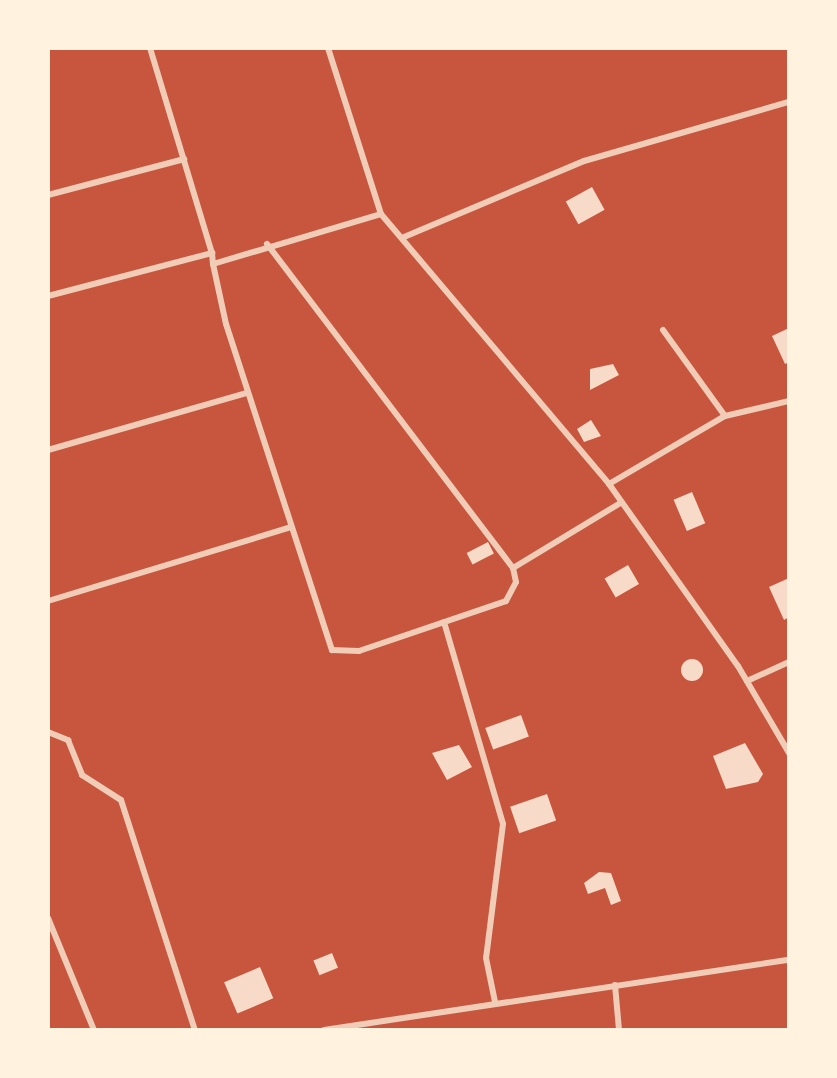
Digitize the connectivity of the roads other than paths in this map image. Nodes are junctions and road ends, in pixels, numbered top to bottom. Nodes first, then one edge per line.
1 (150, 48) edge
2 (328, 48) edge
3 (789, 102) edge
4 (184, 159) junction
5 (48, 195) edge
6 (381, 214) junction
7 (404, 237) junction
8 (267, 244) junction
9 (212, 253) junction
10 (213, 264) junction
11 (48, 296) edge
12 (663, 330) dead end
13 (247, 393) junction
14 (789, 401) edge
15 (725, 416) junction
16 (48, 450) edge
17 (609, 484) junction
18 (622, 502) junction
19 (289, 528) junction
20 (513, 568) junction
21 (48, 601) edge
22 (444, 622) junction
23 (789, 662) edge
24 (747, 681) junction
25 (48, 732) edge
26 (789, 753) edge
27 (49, 922) edge
28 (789, 960) edge
29 (615, 985) junction
30 (495, 1002) junction
31 (94, 1030) edge
32 (195, 1030) edge
33 (327, 1030) edge
34 (619, 1030) edge

1 - 4 lane
2 - 6 lane
3 - 7 lane
4 - 5 lane
4 - 9 lane
6 - 7 lane
6 - 8 lane
7 - 17 lane
8 - 10 lane
8 - 20 lane
9 - 10 lane
9 - 11 lane
10 - 13 lane
12 - 15 lane
13 - 16 lane
13 - 19 lane
14 - 15 lane
15 - 17 lane
17 - 18 lane
18 - 20 lane
18 - 24 lane
19 - 21 lane
19 - 22 lane
20 - 22 lane
22 - 30 lane
23 - 24 lane
24 - 26 lane
25 - 32 lane
27 - 31 lane
28 - 29 lane
29 - 30 lane
29 - 34 lane
30 - 33 lane

